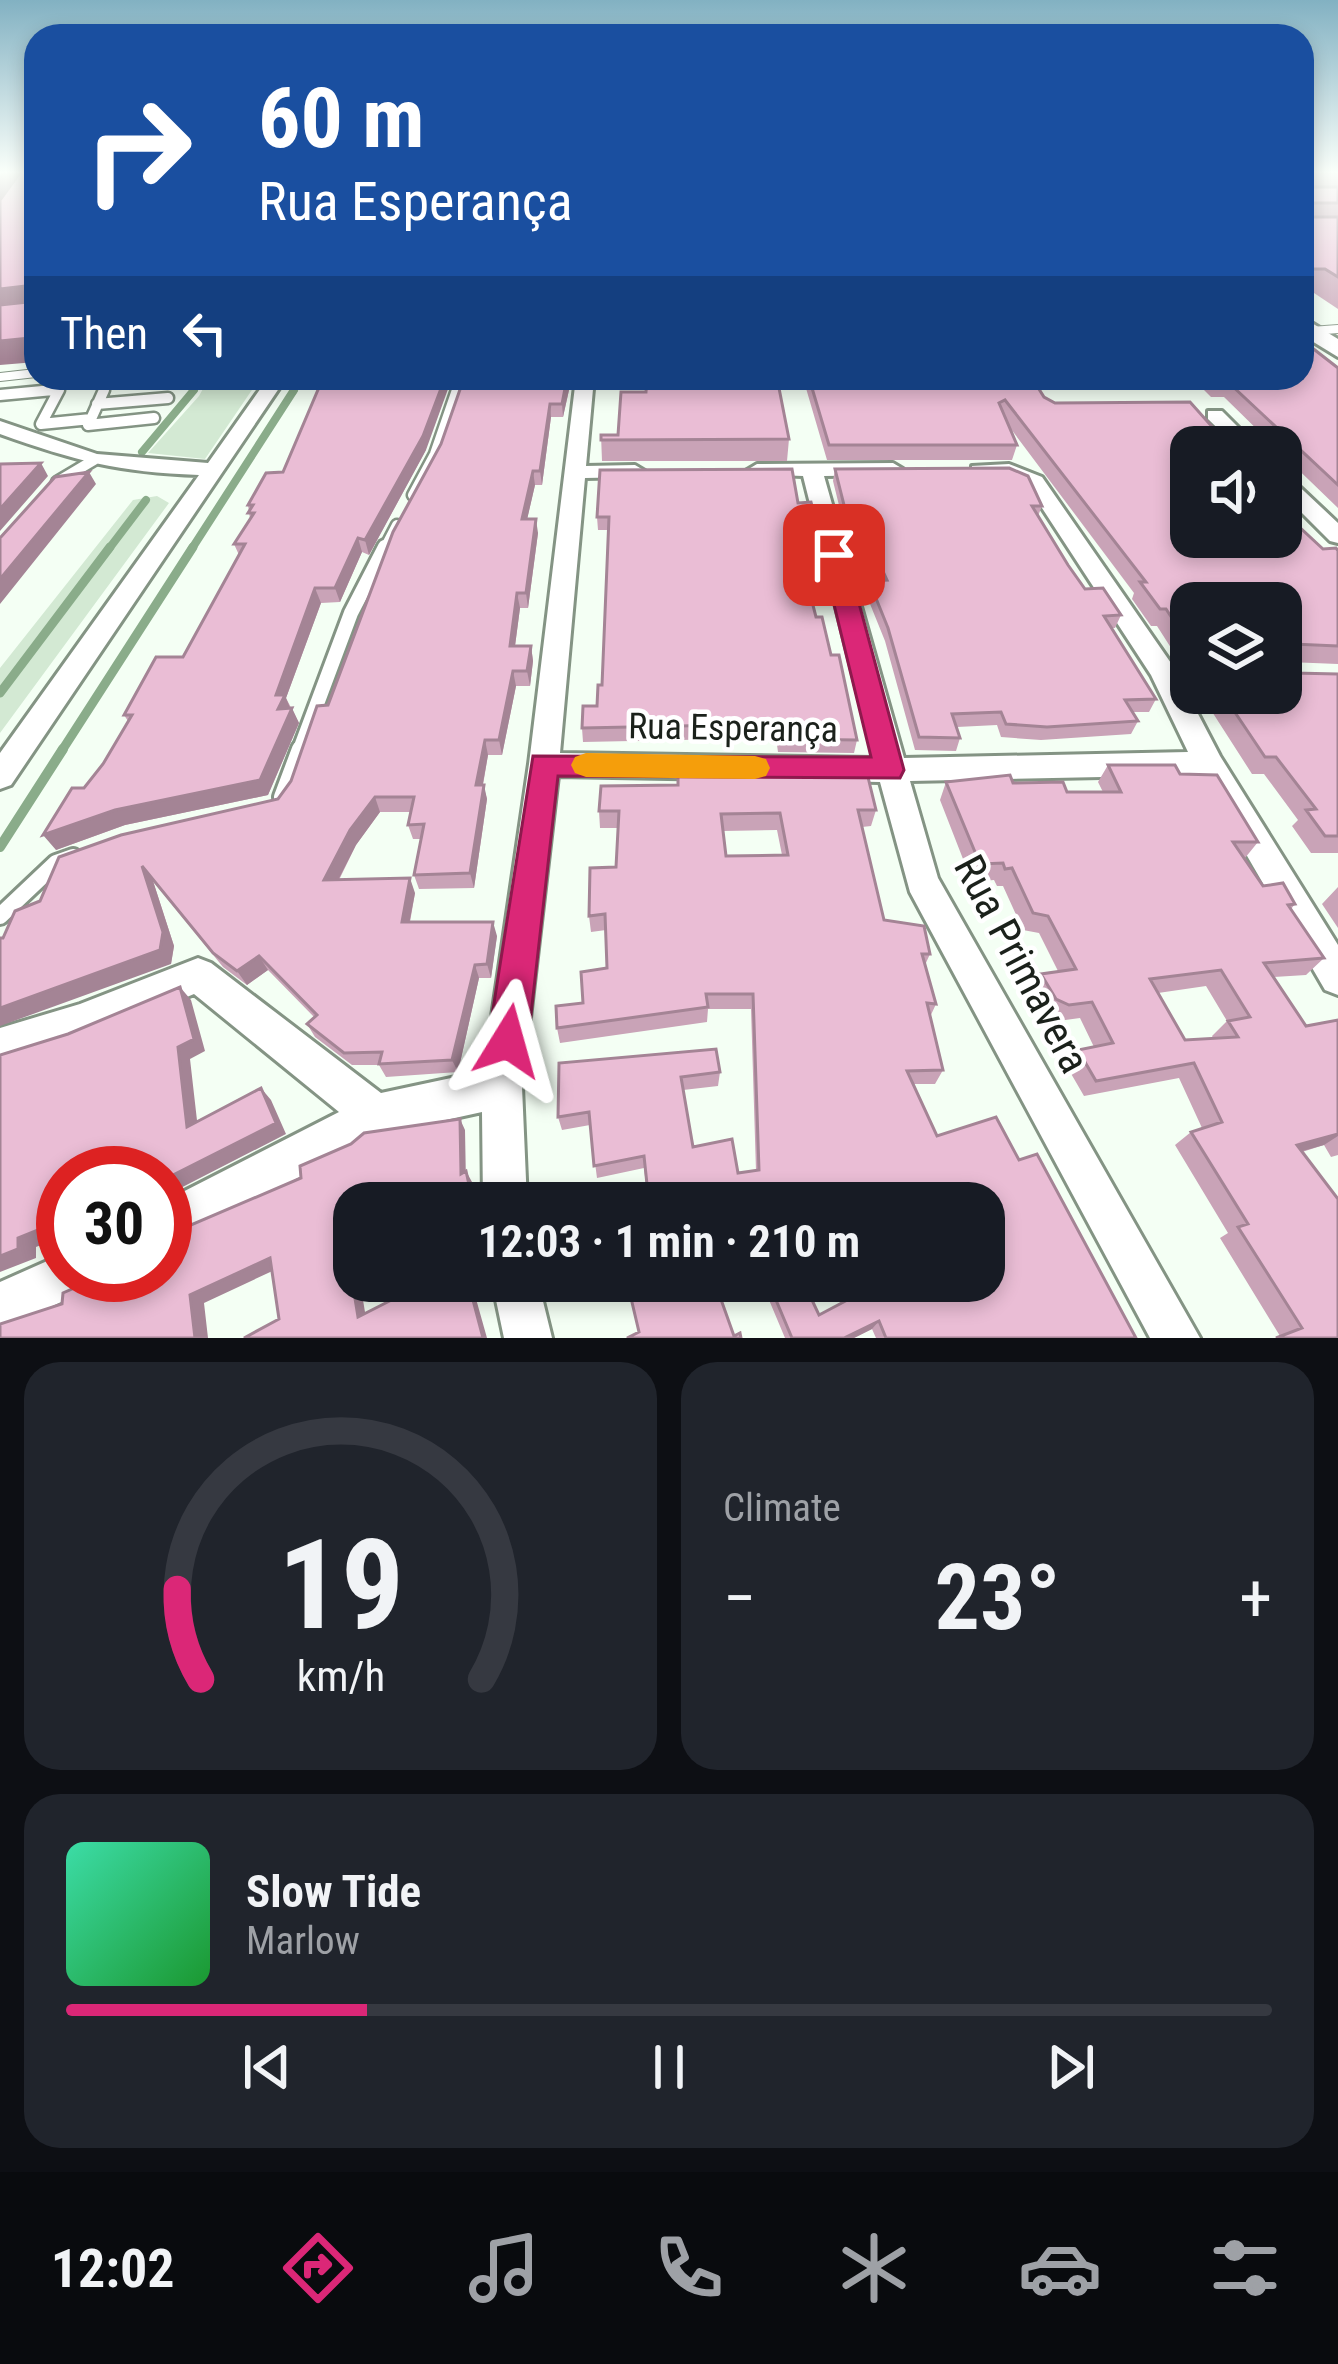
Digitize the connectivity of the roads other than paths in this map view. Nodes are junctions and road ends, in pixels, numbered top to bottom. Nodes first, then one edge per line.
1 (58, 390) edge
2 (103, 390) edge
3 (269, 390) edge
4 (457, 390) edge
5 (583, 390) edge
6 (168, 398) dead end
7 (97, 404) junction
8 (1215, 415) dead end
9 (154, 418) dead end
10 (91, 419) junction
11 (1226, 426) edge
12 (0, 427) edge
13 (94, 460) junction
14 (213, 469) junction
15 (812, 469) junction
16 (741, 470) edge
17 (922, 470) edge
18 (965, 470) edge
19 (669, 471) edge
20 (573, 472) junction
21 (42, 498) edge
22 (1302, 501) edge
23 (1338, 536) edge
24 (1170, 664) edge
25 (1191, 714) edge
26 (1209, 763) junction
27 (544, 764) junction
28 (889, 770) junction
29 (0, 777) edge
30 (275, 806) edge
31 (92, 850) edge
32 (0, 916) edge
33 (1338, 978) edge
34 (0, 1048) edge
35 (502, 1087) junction
36 (376, 1115) junction
37 (504, 1182) edge
38 (192, 1211) edge
39 (36, 1290) edge
40 (520, 1302) edge
41 (0, 1306) edge
42 (528, 1338) edge
43 (1176, 1338) edge

1 - 10 lane
2 - 7 lane
3 - 14 street
4 - 30 lane
5 - 20 street
6 - 7 lane
7 - 10 lane
8 - 11 street
9 - 10 lane
12 - 13 street
13 - 14 street
13 - 21 lane
14 - 29 street
15 - 16 street
15 - 17 street
15 - 28 street, Rua Primavera
18 - 24 street
19 - 20 street
20 - 27 street
22 - 23 street
25 - 26 street
26 - 28 street, Rua Esperança
26 - 33 street
27 - 28 street, Rua Esperança
27 - 35 street
28 - 43 street, Rua Primavera
31 - 32 lane
34 - 36 street
35 - 36 street
35 - 37 street
36 - 38 street
39 - 41 street
40 - 42 street

